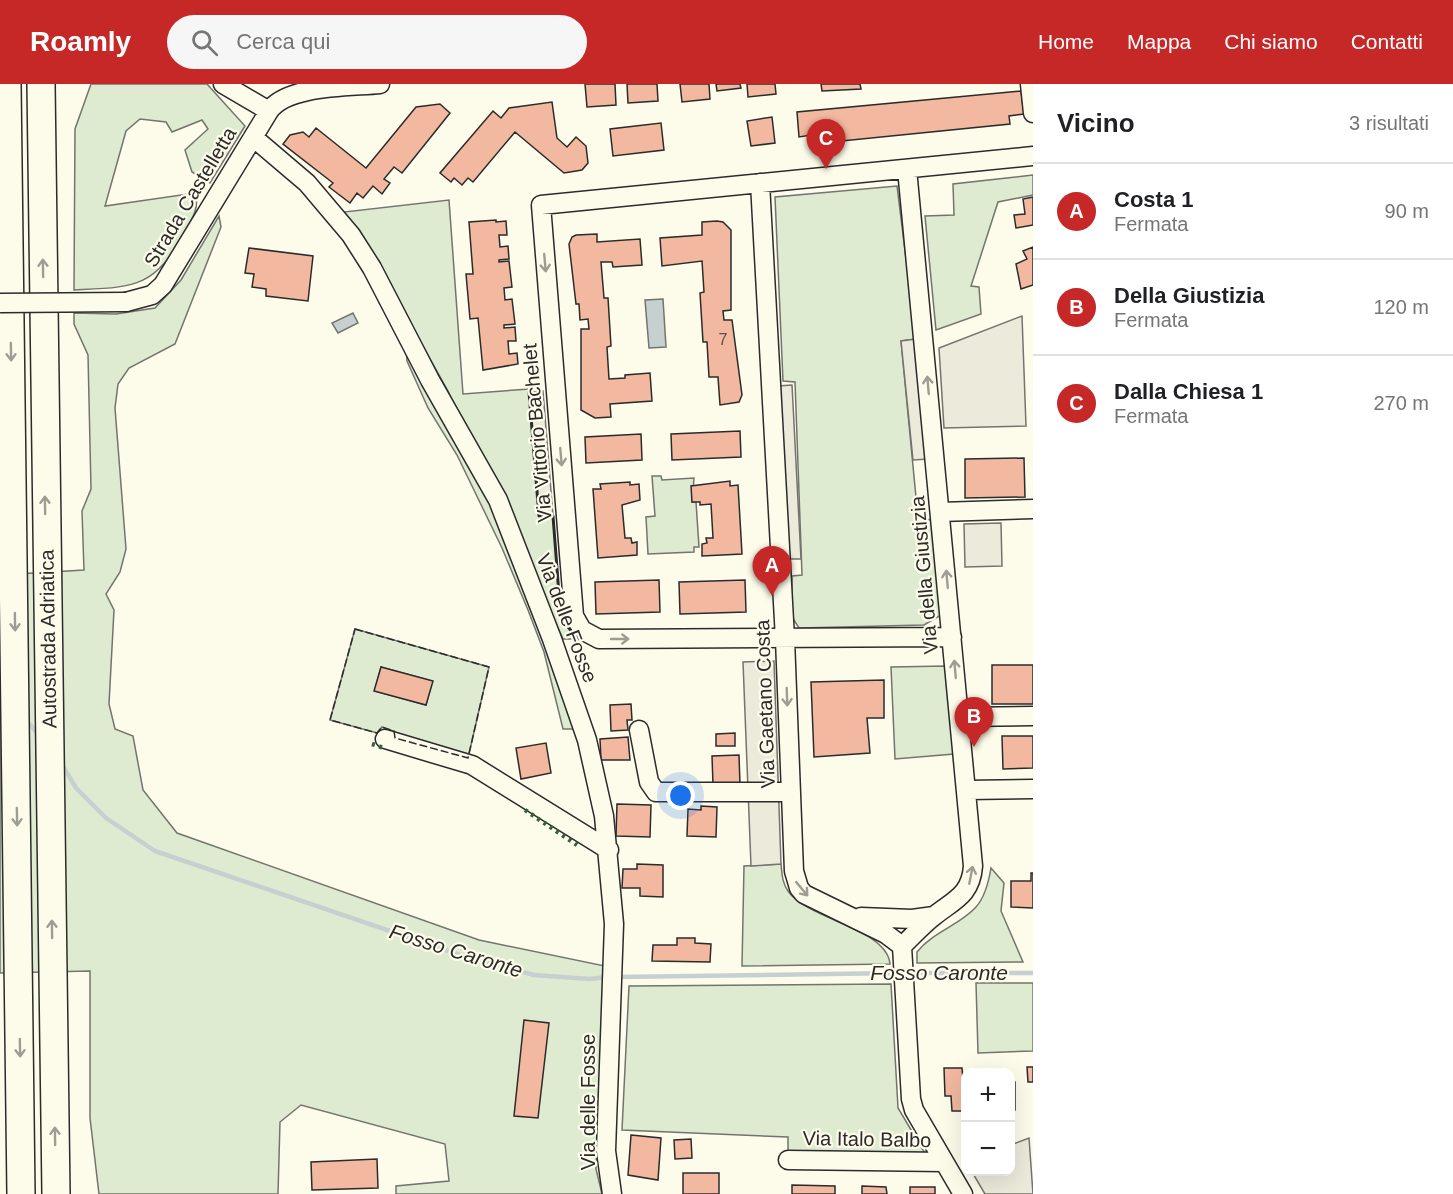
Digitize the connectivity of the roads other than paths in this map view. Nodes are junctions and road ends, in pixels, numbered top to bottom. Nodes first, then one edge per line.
1 (7, 84) edge
2 (41, 84) edge
3 (224, 84) edge
4 (380, 84) edge
5 (1030, 84) edge
6 (268, 111) junction
7 (1033, 112) edge
8 (253, 137) junction
9 (1033, 156) edge
10 (908, 169) junction
11 (760, 183) junction
12 (0, 303) edge
13 (1033, 508) edge
14 (940, 512) junction
15 (952, 637) junction
16 (785, 639) junction
17 (1033, 716) edge
18 (960, 717) junction
19 (639, 730) dead end
20 (385, 739) dead end
21 (1033, 789) edge
22 (967, 790) junction
23 (791, 792) junction
24 (609, 850) junction
25 (849, 915) junction
26 (934, 916) junction
27 (902, 954) junction
28 (789, 1160) dead end
29 (944, 1162) junction
30 (21, 1194) edge
31 (56, 1194) edge
32 (612, 1194) edge
33 (963, 1194) edge

1 -> 30 highway, Autostrada Adriatica
31 -> 2 highway, Autostrada Adriatica
3 - 6 street
4 - 6 street
5 - 7 street
6 - 8 street, Strada Castelletta
8 - 12 street, Strada Castelletta, bridge
8 - 24 street, Via delle Fosse
9 - 10 street
10 - 11 street
14 -> 10 street, Via della Giustizia
11 - 16 street, Via Gaetano Costa
11 -> 16 street, Via Vittorio Bachelet
13 - 14 street
15 -> 14 street, Via della Giustizia
15 - 16 street
18 -> 15 street, Via della Giustizia
16 -> 23 street, Via Gaetano Costa
17 - 18 street
18 - 22 street, Via della Giustizia
19 - 23 street
20 - 24 street
21 - 22 street
26 -> 22 street, Via della Giustizia
23 -> 25 street, Via Gaetano Costa
24 - 32 street, Via delle Fosse
25 - 26 street
25 - 27 street, Via Gaetano Costa
26 - 27 street, Via della Giustizia
27 - 29 street, Via Italo Balbo
28 - 29 street, Via Italo Balbo
29 - 33 street, Via Italo Balbo

